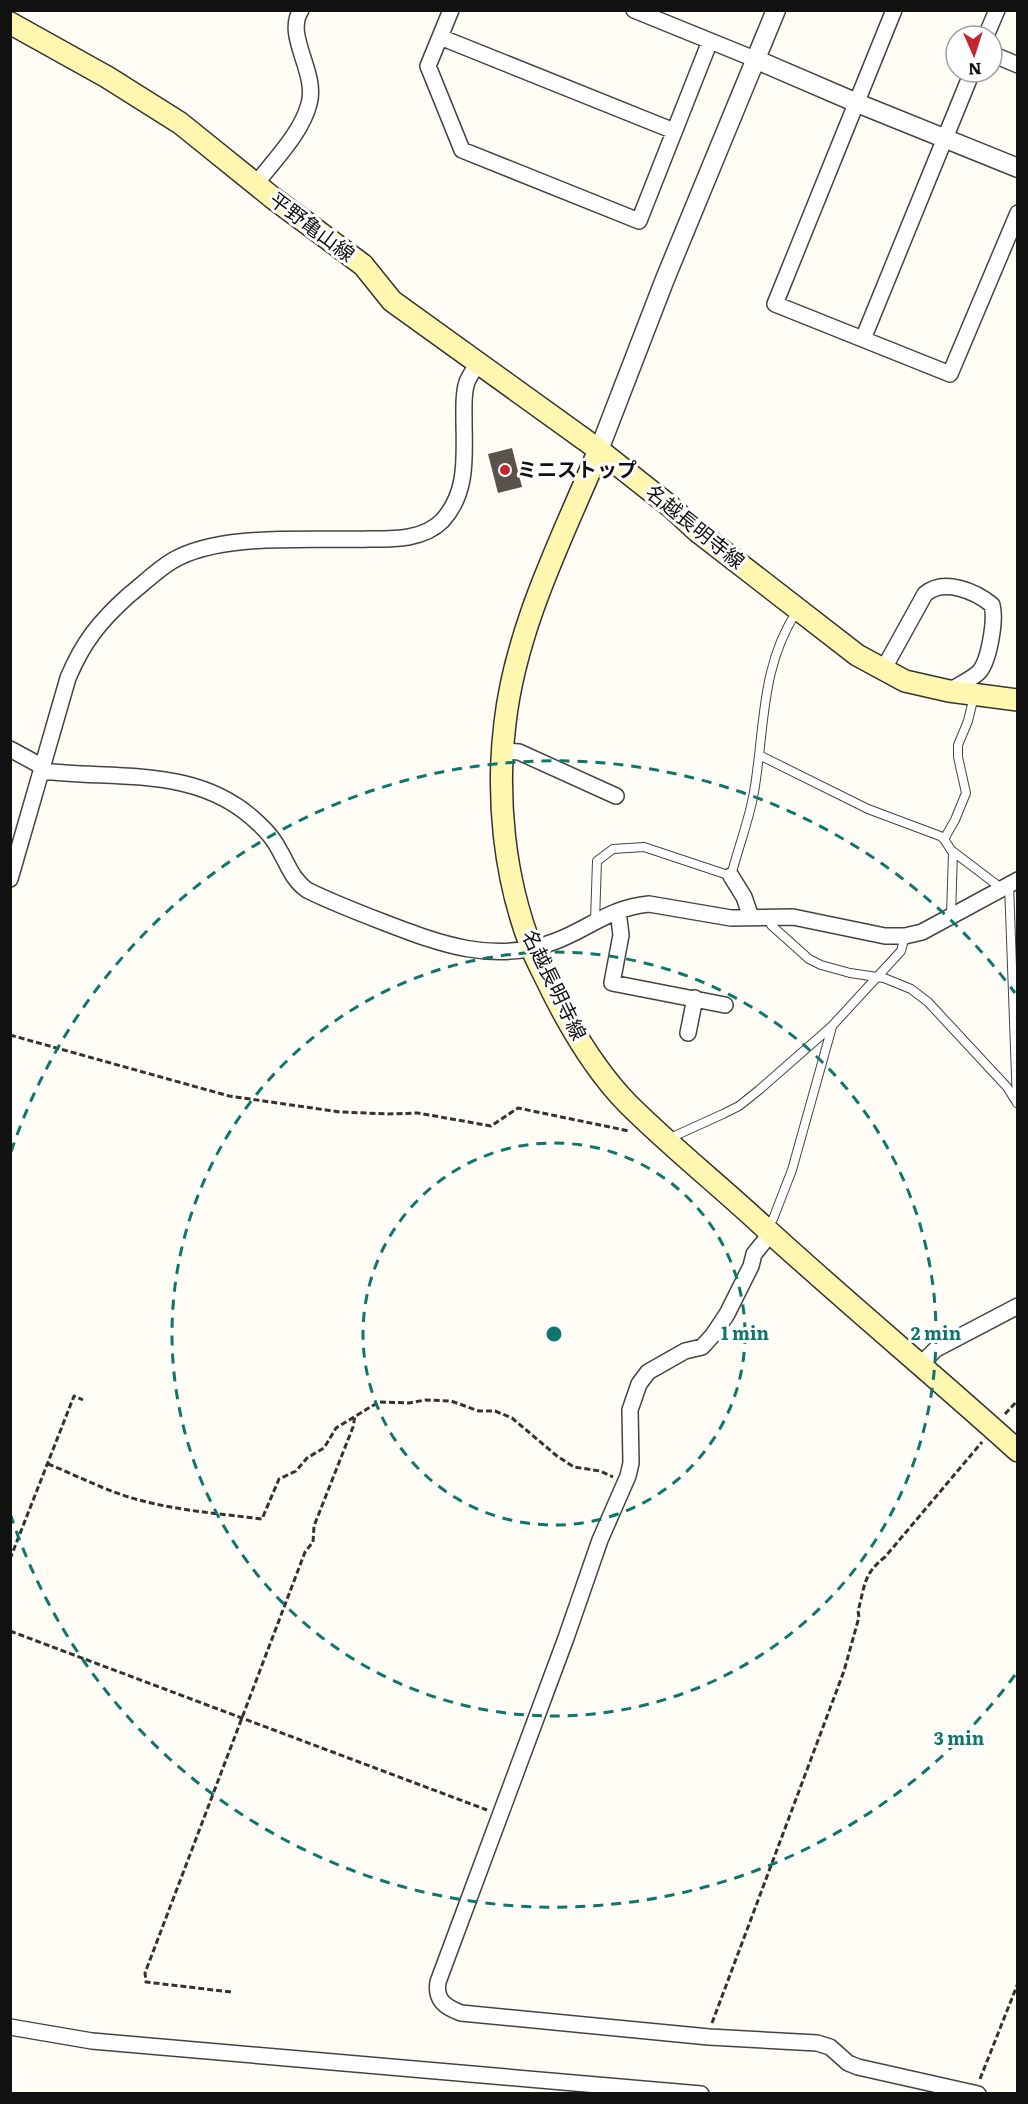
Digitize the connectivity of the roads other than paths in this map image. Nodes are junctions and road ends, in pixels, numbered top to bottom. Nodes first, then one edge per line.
1 (301, 10) edge
2 (451, 10) edge
3 (634, 10) edge
4 (776, 10) edge
5 (894, 10) edge
6 (997, 10) edge
7 (657, 15) edge
8 (10, 23) edge
9 (991, 24) edge
10 (440, 37) junction
11 (710, 41) junction
12 (757, 60) junction
13 (967, 84) edge
14 (857, 103) junction
15 (674, 131) junction
16 (945, 138) junction
17 (1017, 168) edge
18 (256, 184) junction
19 (1017, 213) edge
20 (863, 339) junction
21 (478, 362) junction
22 (599, 450) junction
23 (799, 608) junction
24 (883, 670) junction
25 (949, 691) junction
26 (975, 694) junction
27 (1017, 700) edge
28 (10, 749) edge
29 (503, 751) junction
30 (759, 755) junction
31 (43, 769) junction
32 (616, 796) dead end
33 (944, 839) junction
34 (953, 852) junction
35 (731, 876) junction
36 (10, 879) edge
37 (1009, 884) edge
38 (618, 910) junction
39 (951, 915) junction
40 (772, 916) junction
41 (751, 917) junction
42 (595, 921) junction
43 (905, 936) junction
44 (532, 948) junction
45 (878, 977) junction
46 (695, 998) junction
47 (725, 1005) dead end
48 (832, 1026) junction
49 (688, 1034) dead end
50 (1017, 1104) edge
51 (666, 1139) junction
52 (768, 1230) junction
53 (1017, 1306) edge
54 (920, 1365) junction
55 (1017, 1451) edge
56 (10, 2027) edge
57 (978, 2093) edge
58 (700, 2094) edge

1 - 18 street
2 - 10 street
3 - 7 street
4 - 12 street
5 - 14 street
6 - 9 street
7 - 11 street
8 - 18 main road, 平野亀山線
10 - 15 street
10 - 15 street
11 - 12 street
11 - 15 street
12 - 14 street
12 - 22 street
13 - 16 street
14 - 16 street
14 - 20 street
16 - 17 street
16 - 20 street
18 - 21 main road, 平野亀山線
19 - 20 street
21 - 22 main road, 平野亀山線
21 - 31 street
22 - 23 main road, 名越長明寺線
22 - 29 main road, 名越長明寺線
23 - 24 main road, 名越長明寺線
23 - 30 lane
24 - 25 main road, 名越長明寺線
24 - 25 street
25 - 26 main road, 名越長明寺線
26 - 27 main road, 名越長明寺線
26 - 33 lane
28 - 31 street
29 - 32 street
29 - 44 main road, 名越長明寺線
30 - 33 lane
30 - 35 lane
31 - 36 street
31 - 44 street
33 - 34 lane
34 - 37 lane
34 - 39 lane
35 - 41 street
35 - 42 lane
37 - 39 street
37 - 50 lane
38 - 41 street
38 - 42 street
38 - 46 street
39 - 43 street
40 - 41 street
40 - 43 street
40 - 45 lane
42 - 44 street
43 - 45 lane
44 - 51 main road, 名越長明寺線
45 - 48 lane
45 - 50 lane
46 - 47 street
46 - 49 street
48 - 51 lane
48 - 52 lane
51 - 52 main road, 名越長明寺線
52 - 54 main road, 名越長明寺線
52 - 57 street
53 - 54 street
54 - 55 main road, 名越長明寺線
56 - 58 street

